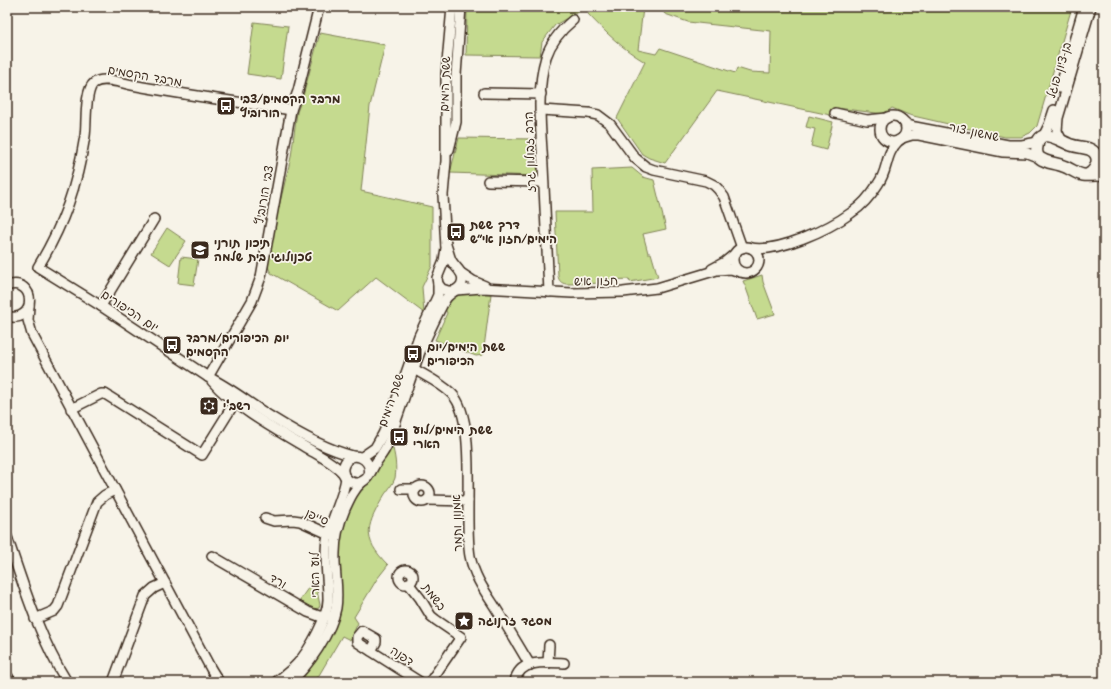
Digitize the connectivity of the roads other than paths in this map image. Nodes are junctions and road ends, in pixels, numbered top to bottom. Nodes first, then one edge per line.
1 (319, 7) edge
2 (452, 7) edge
3 (461, 7) edge
4 (1084, 7) edge
5 (1091, 7) edge
6 (573, 20) dead end
7 (484, 93) dead end
8 (541, 94) junction
9 (291, 110) junction
10 (541, 110) junction
11 (835, 113) dead end
12 (888, 117) junction
13 (867, 120) junction
14 (902, 120) junction
15 (882, 135) junction
16 (900, 139) junction
17 (1040, 139) junction
18 (1062, 141) junction
19 (1040, 158) junction
20 (887, 160) junction
21 (446, 161) junction
22 (1101, 162) edge
23 (1087, 175) junction
24 (1104, 176) edge
25 (488, 181) dead end
26 (544, 182) junction
27 (154, 219) dead end
28 (446, 245) junction
29 (782, 245) junction
30 (743, 250) junction
31 (759, 264) junction
32 (38, 267) joint
33 (459, 270) junction
34 (439, 271) junction
35 (740, 272) junction
36 (696, 276) junction
37 (438, 284) junction
38 (7, 286) edge
39 (494, 288) junction
40 (455, 290) junction
41 (549, 292) junction
42 (29, 306) junction
43 (101, 306) junction
44 (9, 316) edge
45 (32, 334) junction
46 (411, 368) junction
47 (208, 377) junction
48 (235, 402) junction
49 (71, 409) junction
50 (358, 457) junction
51 (344, 476) junction
52 (366, 478) junction
53 (401, 489) dead end
54 (115, 490) junction
55 (468, 501) junction
56 (264, 518) dead end
57 (332, 536) junction
58 (7, 537) edge
59 (212, 556) dead end
60 (165, 582) junction
61 (408, 583) dead end
62 (329, 616) junction
63 (35, 619) junction
64 (549, 645) dead end
65 (371, 651) dead end
66 (548, 662) junction
67 (564, 663) dead end
68 (530, 664) junction
69 (211, 669) junction
70 (7, 676) edge
71 (291, 679) edge
72 (10, 682) edge
73 (67, 682) edge
74 (113, 682) edge
75 (219, 682) edge
76 (225, 682) edge
77 (276, 682) edge
78 (420, 682) edge
79 (430, 682) edge
80 (515, 682) edge

1 - 9 street, צבי הורוביץ
2 - 21 street, ששת הימים
3 - 21 street, ששת הימים
4 - 17 street, בן-ציון פוגל
5 - 18 street, בן-ציון פוגל
6 - 8 street, הרב זבולון גרז
7 - 8 street
8 - 10 street, הרב זבולון גרז
9 - 32 street, מרבד הקסמים
9 - 47 street, צבי הורוביץ
10 - 26 street, הרב זבולון גרז
10 - 30 street
11 - 13 street
12 - 13 street
12 - 14 street
12 - 15 street
13 - 15 street
14 - 16 street
14 - 17 street, שמשון צור
15 - 16 street
15 - 20 street
16 - 19 street, שמשון צור
16 - 20 street
17 - 18 main road
17 - 19 main road
18 - 22 main road
19 - 23 main road
20 - 29 street
21 - 28 street, ששת הימים
22 - 23 main road
23 - 24 main road
25 - 26 street
26 - 41 street, הרב זבולון גרז
27 - 43 street
28 - 33 street, ששת הימים
28 - 34 street, ששת הימים
29 - 30 street
29 - 31 street
30 - 31 street
30 - 35 street
30 - 36 street, חזון איש
31 - 35 street
32 - 43 street, יום הכיפורים
33 - 34 street
33 - 39 street, חזון איש
33 - 40 street
34 - 37 street
35 - 36 street, חזון איש
36 - 41 street, חזון איש
37 - 40 street
37 - 46 street, ששת הימים
38 - 42 street
39 - 40 street, חזון איש
39 - 41 street, חזון איש
40 - 46 street, ששת הימים
42 - 44 street
42 - 45 street
43 - 47 street, יום הכיפורים
44 - 45 street
45 - 49 street
46 - 50 street, ששת הימים
46 - 52 street, ששת הימים
46 - 55 street, אמנון ותמר
47 - 48 street, יום הכיפורים
47 - 50 street, יום הכיפורים
48 - 49 street
48 - 51 street, יום הכיפורים
49 - 54 street
50 - 51 street
50 - 52 street
51 - 52 street
51 - 57 street, לוע הארי
52 - 57 street, לוע הארי
53 - 55 street
54 - 60 street
54 - 63 street
55 - 68 street, אמנון ותמר
56 - 57 street, סייפן
57 - 62 street, לוע הארי
58 - 63 street
59 - 62 street, ורד
60 - 69 street
60 - 74 street
61 - 79 street, בשמת
62 - 71 street, לוע הארי
63 - 73 street
64 - 66 street
65 - 78 street, דפנה
66 - 67 street
66 - 68 street
68 - 80 street
69 - 75 street
69 - 76 street
70 - 72 main road
71 - 77 street, לוע הארי

